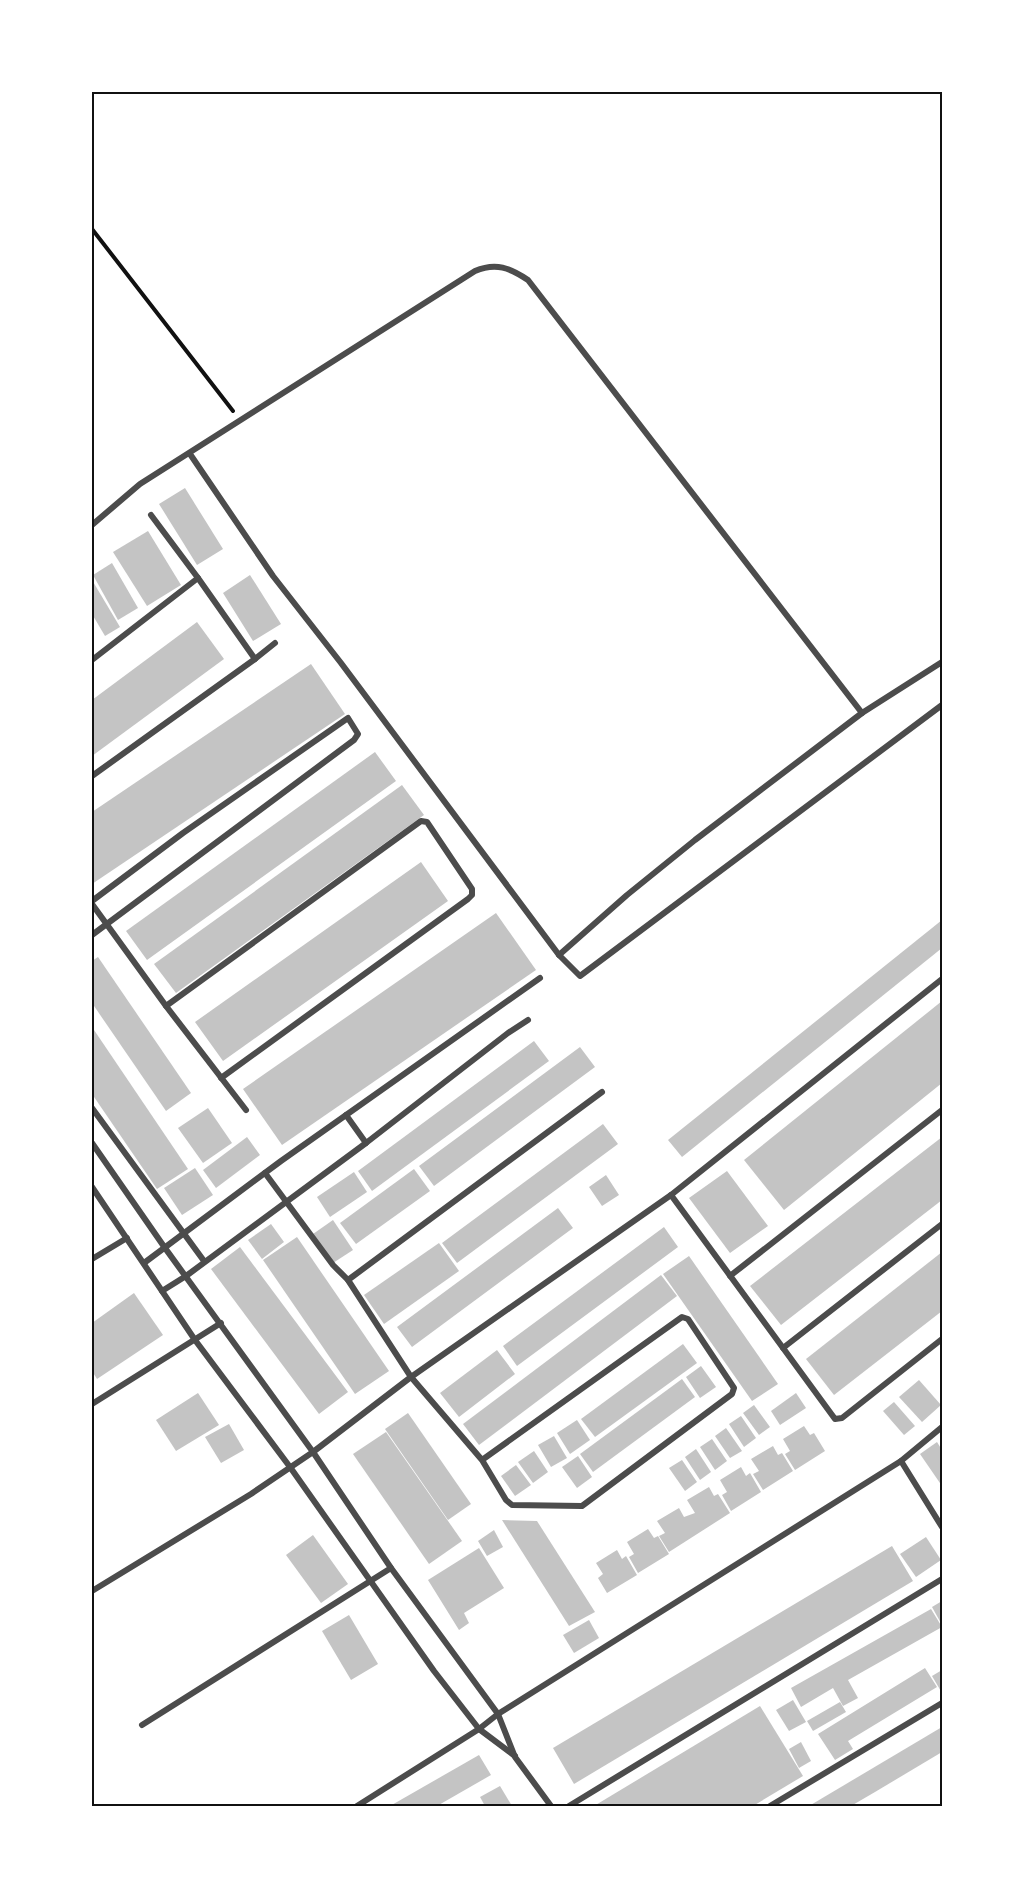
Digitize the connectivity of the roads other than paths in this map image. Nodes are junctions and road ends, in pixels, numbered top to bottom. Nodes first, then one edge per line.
1 (190, 454) junction
2 (151, 515) dead end
3 (92, 525) edge
4 (198, 578) junction
5 (275, 643) dead end
6 (255, 659) junction
7 (92, 660) edge
8 (941, 666) edge
9 (942, 705) edge
10 (862, 713) junction
11 (92, 776) edge
12 (92, 903) edge
13 (107, 924) junction
14 (92, 936) edge
15 (559, 955) junction
16 (540, 978) dead end
17 (942, 979) edge
18 (166, 1006) junction
19 (528, 1020) dead end
20 (221, 1078) junction
21 (602, 1092) dead end
22 (92, 1108) edge
23 (246, 1110) dead end
24 (942, 1110) edge
25 (348, 1117) junction
26 (364, 1141) junction
27 (92, 1143) edge
28 (267, 1176) junction
29 (92, 1188) edge
30 (671, 1195) junction
31 (284, 1199) junction
32 (942, 1224) edge
33 (183, 1233) junction
34 (127, 1238) junction
35 (165, 1248) junction
36 (92, 1259) edge
37 (204, 1261) junction
38 (144, 1263) junction
39 (186, 1276) junction
40 (730, 1276) junction
41 (348, 1280) junction
42 (162, 1291) junction
43 (220, 1323) junction
44 (942, 1338) edge
45 (195, 1340) junction
46 (783, 1348) junction
47 (411, 1377) junction
48 (92, 1404) edge
49 (942, 1427) edge
50 (313, 1452) junction
51 (482, 1460) junction
52 (901, 1461) junction
53 (290, 1467) junction
54 (942, 1527) edge
55 (391, 1568) junction
56 (942, 1579) edge
57 (369, 1582) junction
58 (92, 1591) edge
59 (942, 1703) edge
60 (498, 1714) junction
61 (142, 1725) dead end
62 (479, 1729) junction
63 (515, 1757) junction
64 (357, 1806) edge
65 (550, 1806) edge
66 (569, 1806) edge
67 (770, 1806) edge

1 - 3 street
1 - 10 street
1 - 15 street
2 - 4 street
4 - 6 street
4 - 7 street
5 - 6 street
6 - 11 street
8 - 10 street
9 - 15 street
10 - 15 street
12 - 13 street
12 - 13 street
13 - 14 street
13 - 18 street
16 - 25 street
17 - 30 street
18 - 20 street
18 - 20 street
19 - 26 street
20 - 23 street
21 - 41 street
22 - 33 street
24 - 40 street
25 - 26 street
25 - 28 street
26 - 31 street
27 - 35 street
28 - 31 street
28 - 33 street
29 - 34 street
30 - 40 street
30 - 47 street
31 - 37 street
31 - 41 street
32 - 46 street
33 - 35 street
33 - 37 street
34 - 36 street
34 - 38 street
35 - 38 street
35 - 39 street
37 - 39 street
38 - 42 street
39 - 42 street
39 - 43 street
40 - 46 street
41 - 47 street
42 - 45 street
43 - 45 street
43 - 50 street
44 - 46 street
45 - 48 street
45 - 53 street
47 - 50 street
47 - 51 street
49 - 52 street
50 - 53 street
50 - 55 street
51 - 51 street
52 - 54 street
52 - 60 street
53 - 57 street
53 - 58 street
55 - 57 street
55 - 60 street
56 - 66 street
57 - 61 street
57 - 62 street
59 - 67 street
60 - 62 street
60 - 63 street
62 - 63 street
62 - 64 street
63 - 65 street

